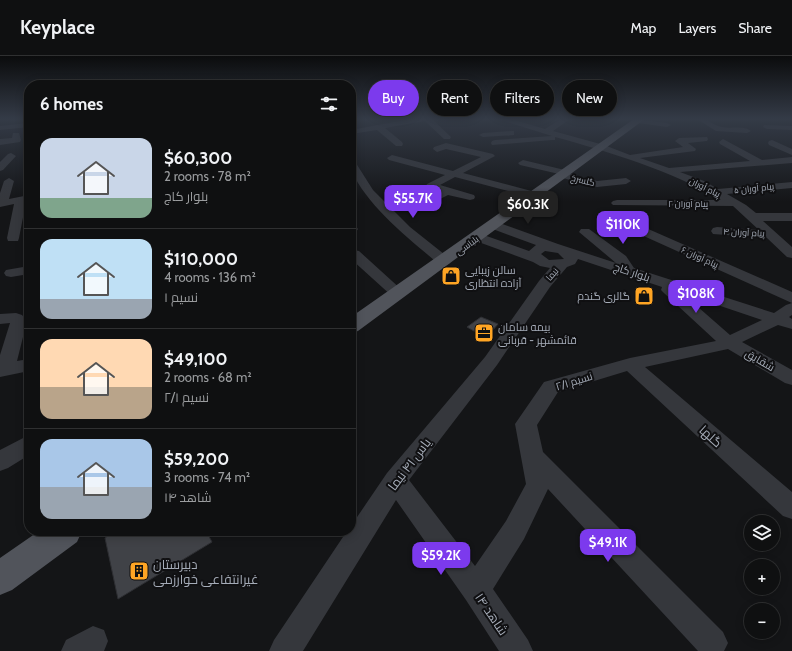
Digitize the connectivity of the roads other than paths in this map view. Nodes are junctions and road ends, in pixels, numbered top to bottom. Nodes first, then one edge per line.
1 (444, 147) edge
2 (449, 147) edge
3 (601, 147) joint
4 (688, 147) edge
5 (732, 147) edge
6 (780, 147) edge
7 (437, 149) dead end
8 (692, 149) junction
9 (792, 152) edge
10 (702, 155) dead end
11 (589, 156) junction
12 (0, 157) edge
13 (630, 157) junction
14 (392, 158) dead end
15 (792, 160) edge
16 (604, 161) dead end
17 (523, 163) dead end
18 (761, 163) junction
19 (0, 168) edge
20 (356, 170) edge
21 (668, 171) junction
22 (565, 174) junction
23 (0, 175) edge
24 (454, 175) junction
25 (626, 181) dead end
26 (792, 184) edge
27 (356, 186) edge
28 (367, 188) junction
29 (447, 191) junction
30 (716, 192) junction
31 (535, 195) junction
32 (470, 197) dead end
33 (24, 199) edge
34 (24, 201) edge
35 (617, 203) dead end
36 (735, 203) junction
37 (1, 204) edge
38 (385, 208) junction
39 (753, 217) junction
40 (792, 217) edge
41 (494, 225) junction
42 (630, 225) dead end
43 (717, 230) dead end
44 (584, 232) dead end
45 (771, 234) junction
46 (9, 236) edge
47 (478, 237) junction
48 (789, 248) edge
49 (558, 249) junction
50 (356, 256) edge
51 (539, 260) junction
52 (444, 261) junction
53 (562, 264) junction
54 (24, 271) edge
55 (11, 273) dead end
56 (629, 274) junction
57 (544, 284) junction
58 (670, 288) junction
59 (398, 294) junction
60 (792, 298) edge
61 (792, 308) edge
62 (0, 319) edge
63 (772, 321) junction
64 (356, 324) edge
65 (792, 324) edge
66 (792, 331) edge
67 (728, 342) junction
68 (630, 364) junction
69 (14, 368) edge
70 (792, 378) edge
71 (24, 447) edge
72 (532, 456) junction
73 (0, 461) edge
74 (395, 480) junction
75 (790, 504) edge
76 (59, 536) edge
77 (0, 578) edge
78 (476, 590) junction
79 (712, 643) dead end
80 (285, 651) edge
81 (517, 651) edge

1 - 7 street
2 - 24 street
3 - 11 main road, بلباسی
3 - 13 street, پیام آوران
4 - 8 street
5 - 18 street
6 - 9 street
8 - 10 street
8 - 13 street
11 - 16 street
11 - 22 main road, بلباسی
12 - 19 street
13 - 21 street, پیام آوران
14 - 24 street
15 - 18 street
17 - 22 street, گلسرخ
18 - 21 street
20 - 28 street
21 - 30 street, پیام آوران
22 - 25 street, گلسرخ
22 - 31 main road, بلباسی
23 - 37 street
24 - 29 street
24 - 31 street
26 - 30 street, پیام آوران ۵
27 - 28 street
28 - 38 street
29 - 32 street
29 - 38 street
30 - 36 street, پیام آوران
31 - 41 main road, بلباسی
33 - 37 street
34 - 46 street
35 - 36 street, پیام آوران ۲
36 - 39 street, پیام آوران
38 - 52 street
39 - 40 street
39 - 45 street, پیام آوران
41 - 47 main road, بلباسی
41 - 49 street, بلوار کاج
42 - 60 street, پیام آوران ۶
43 - 45 street, پیام آوران ۴
44 - 56 street
45 - 48 street, پیام آوران
47 - 51 street
47 - 52 main road, بلباسی
49 - 51 street
49 - 53 street
49 - 56 street, بلوار کاج
50 - 59 street
51 - 53 street, بلوار کاج
51 - 57 street, نیما
52 - 59 main road, بلباسی
53 - 56 street, بلوار کاج
53 - 57 street, نیما
54 - 55 street
56 - 58 street, بلوار کاج
57 - 74 street, یاس ۴۱ نیما
58 - 63 street, بلوار کاج
58 - 67 street, شقایق
59 - 64 main road, بلباسی
61 - 63 street, نسیم ۲/۱
62 - 69 street
63 - 65 street, بلوار کاج
63 - 66 street, بلوار کاج
63 - 67 street, نسیم ۲/۱
67 - 68 street, نسیم ۲/۱
67 - 70 street, شقایق
68 - 72 street, نسیم ۲/۱
68 - 75 street, گلها
71 - 73 street
72 - 78 street, نسیم ۲/۱
72 - 79 street
74 - 78 street, شاهد ۱۴
74 - 80 street, یاس ۴۱ نیما
76 - 77 main road
78 - 81 street, شاهد ۱۴

